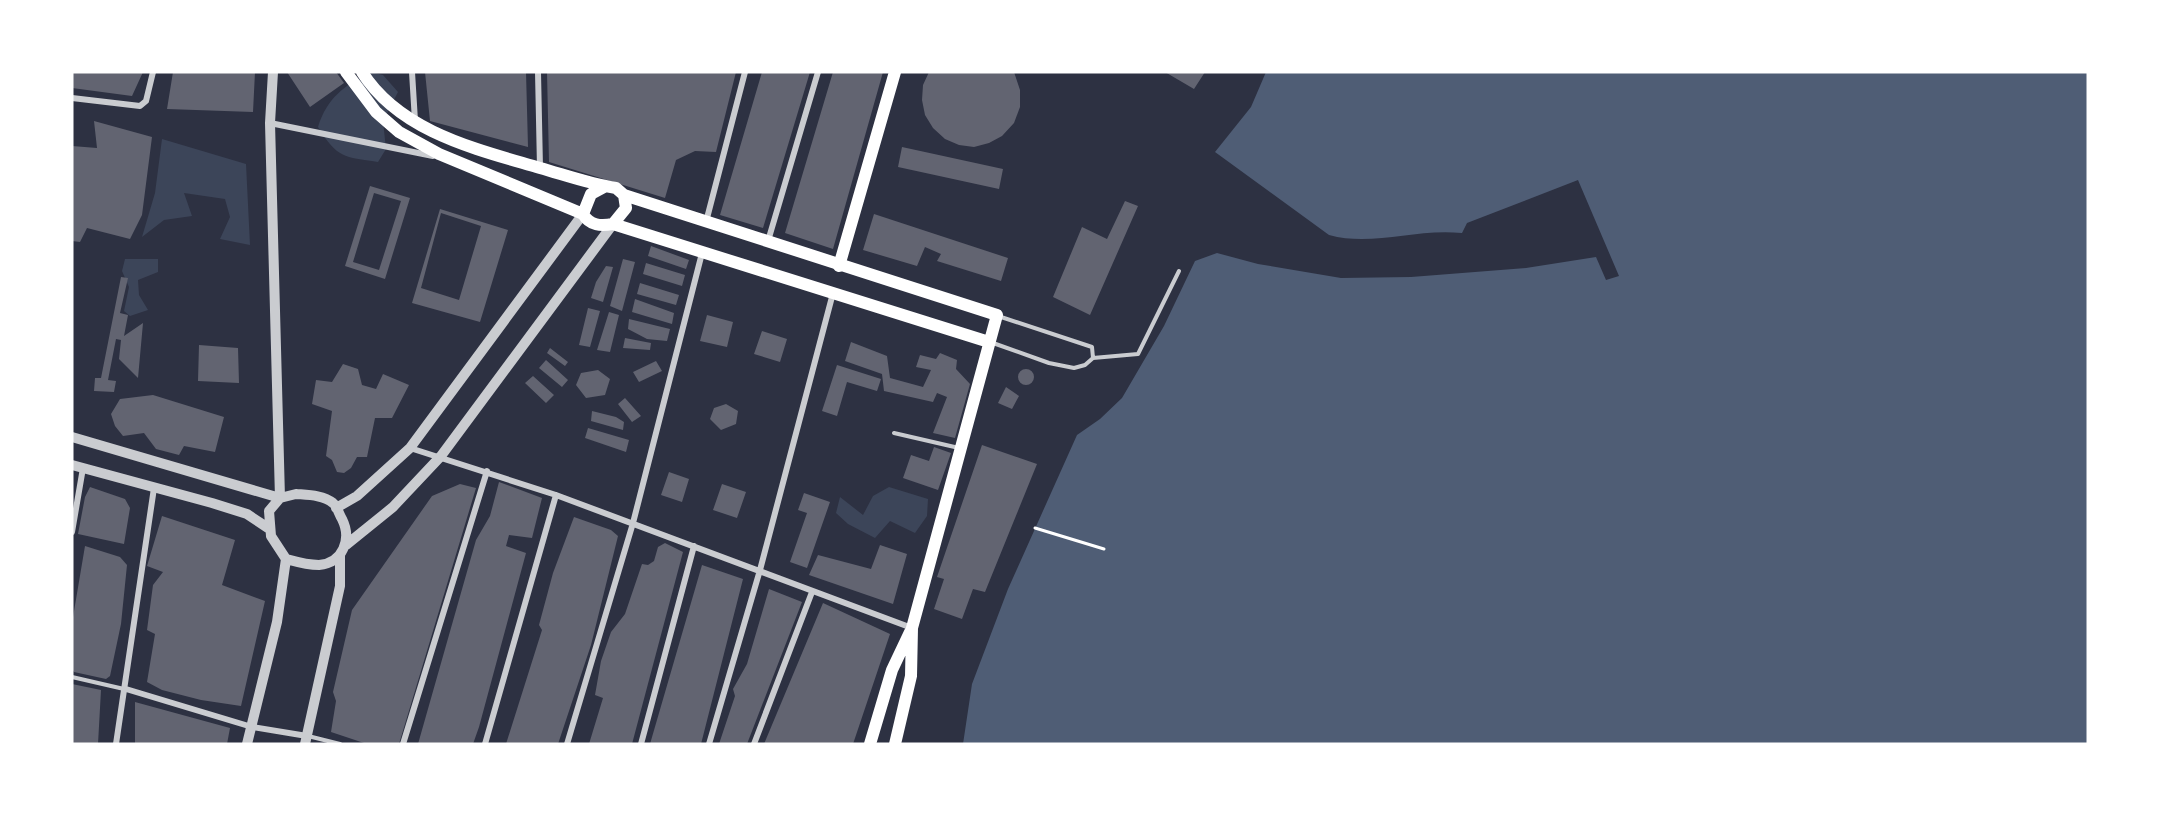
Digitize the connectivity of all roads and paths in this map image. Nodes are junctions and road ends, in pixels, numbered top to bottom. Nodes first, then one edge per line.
1 (153, 72) edge
2 (273, 72) edge
3 (346, 72) edge
4 (362, 72) edge
5 (412, 72) edge
6 (538, 72) edge
7 (745, 72) edge
8 (818, 72) edge
9 (895, 72) edge
10 (72, 98) edge
11 (415, 121) junction
12 (270, 123) junction
13 (455, 160) junction
14 (540, 168) junction
15 (604, 187) junction
16 (624, 195) junction
17 (583, 214) junction
18 (706, 222) junction
19 (613, 224) junction
20 (768, 243) junction
21 (702, 253) junction
22 (839, 266) junction
23 (1179, 271) dead end
24 (833, 292) junction
25 (997, 315) junction
26 (989, 342) junction
27 (1093, 358) junction
28 (894, 433) dead end
29 (72, 437) edge
30 (410, 448) junction
31 (960, 448) junction
32 (441, 456) junction
33 (77, 466) edge
34 (487, 471) junction
35 (154, 488) junction
36 (556, 495) junction
37 (280, 498) junction
38 (336, 508) junction
39 (633, 523) junction
40 (268, 528) junction
41 (1035, 528) dead end
42 (72, 532) edge
43 (346, 545) junction
44 (694, 546) junction
45 (1104, 549) dead end
46 (340, 555) junction
47 (286, 560) junction
48 (760, 570) junction
49 (812, 592) junction
50 (912, 628) junction
51 (72, 677) edge
52 (126, 689) junction
53 (252, 727) junction
54 (306, 740) edge
55 (116, 744) edge
56 (248, 744) edge
57 (340, 744) edge
58 (403, 744) edge
59 (485, 744) edge
60 (567, 744) edge
61 (641, 744) edge
62 (709, 744) edge
63 (754, 744) edge
64 (870, 744) edge
65 (895, 744) edge

1 - 10 street
2 - 12 street
3 - 13 main road
4 - 11 main road
5 - 11 street
6 - 14 street
7 - 18 street
8 - 20 street
9 - 22 main road
11 - 14 main road
12 - 13 street
12 - 37 street
13 - 17 main road
14 - 15 main road
15 - 16 main road
15 - 17 main road
16 - 18 main road
16 - 19 main road
17 - 19 main road
17 - 30 street
18 - 20 main road
19 - 21 main road
19 - 32 street
20 - 22 main road
21 - 24 main road
21 - 39 street
22 - 25 main road
23 - 27 lane
24 - 26 main road
24 - 48 street
25 - 26 main road
25 - 27 lane
26 - 27 lane
26 - 31 main road
28 - 31 lane
29 - 37 street
30 - 32 street
30 - 38 street
31 - 50 main road
32 - 34 street
32 - 43 street
33 - 35 street
33 - 42 street
34 - 36 street
34 - 58 street
35 - 40 street
35 - 52 street
36 - 39 street
36 - 59 street
37 - 38 street
37 - 40 street
38 - 43 street
39 - 44 street
39 - 60 street
40 - 47 street
41 - 45 path
43 - 46 street
44 - 48 street
44 - 61 street
46 - 47 street
46 - 54 street
47 - 53 street
48 - 49 street
48 - 62 street
49 - 50 street
49 - 63 street
50 - 64 main road
50 - 65 main road
51 - 52 lane
52 - 53 street
52 - 55 street
53 - 54 street
53 - 56 street
54 - 57 lane

